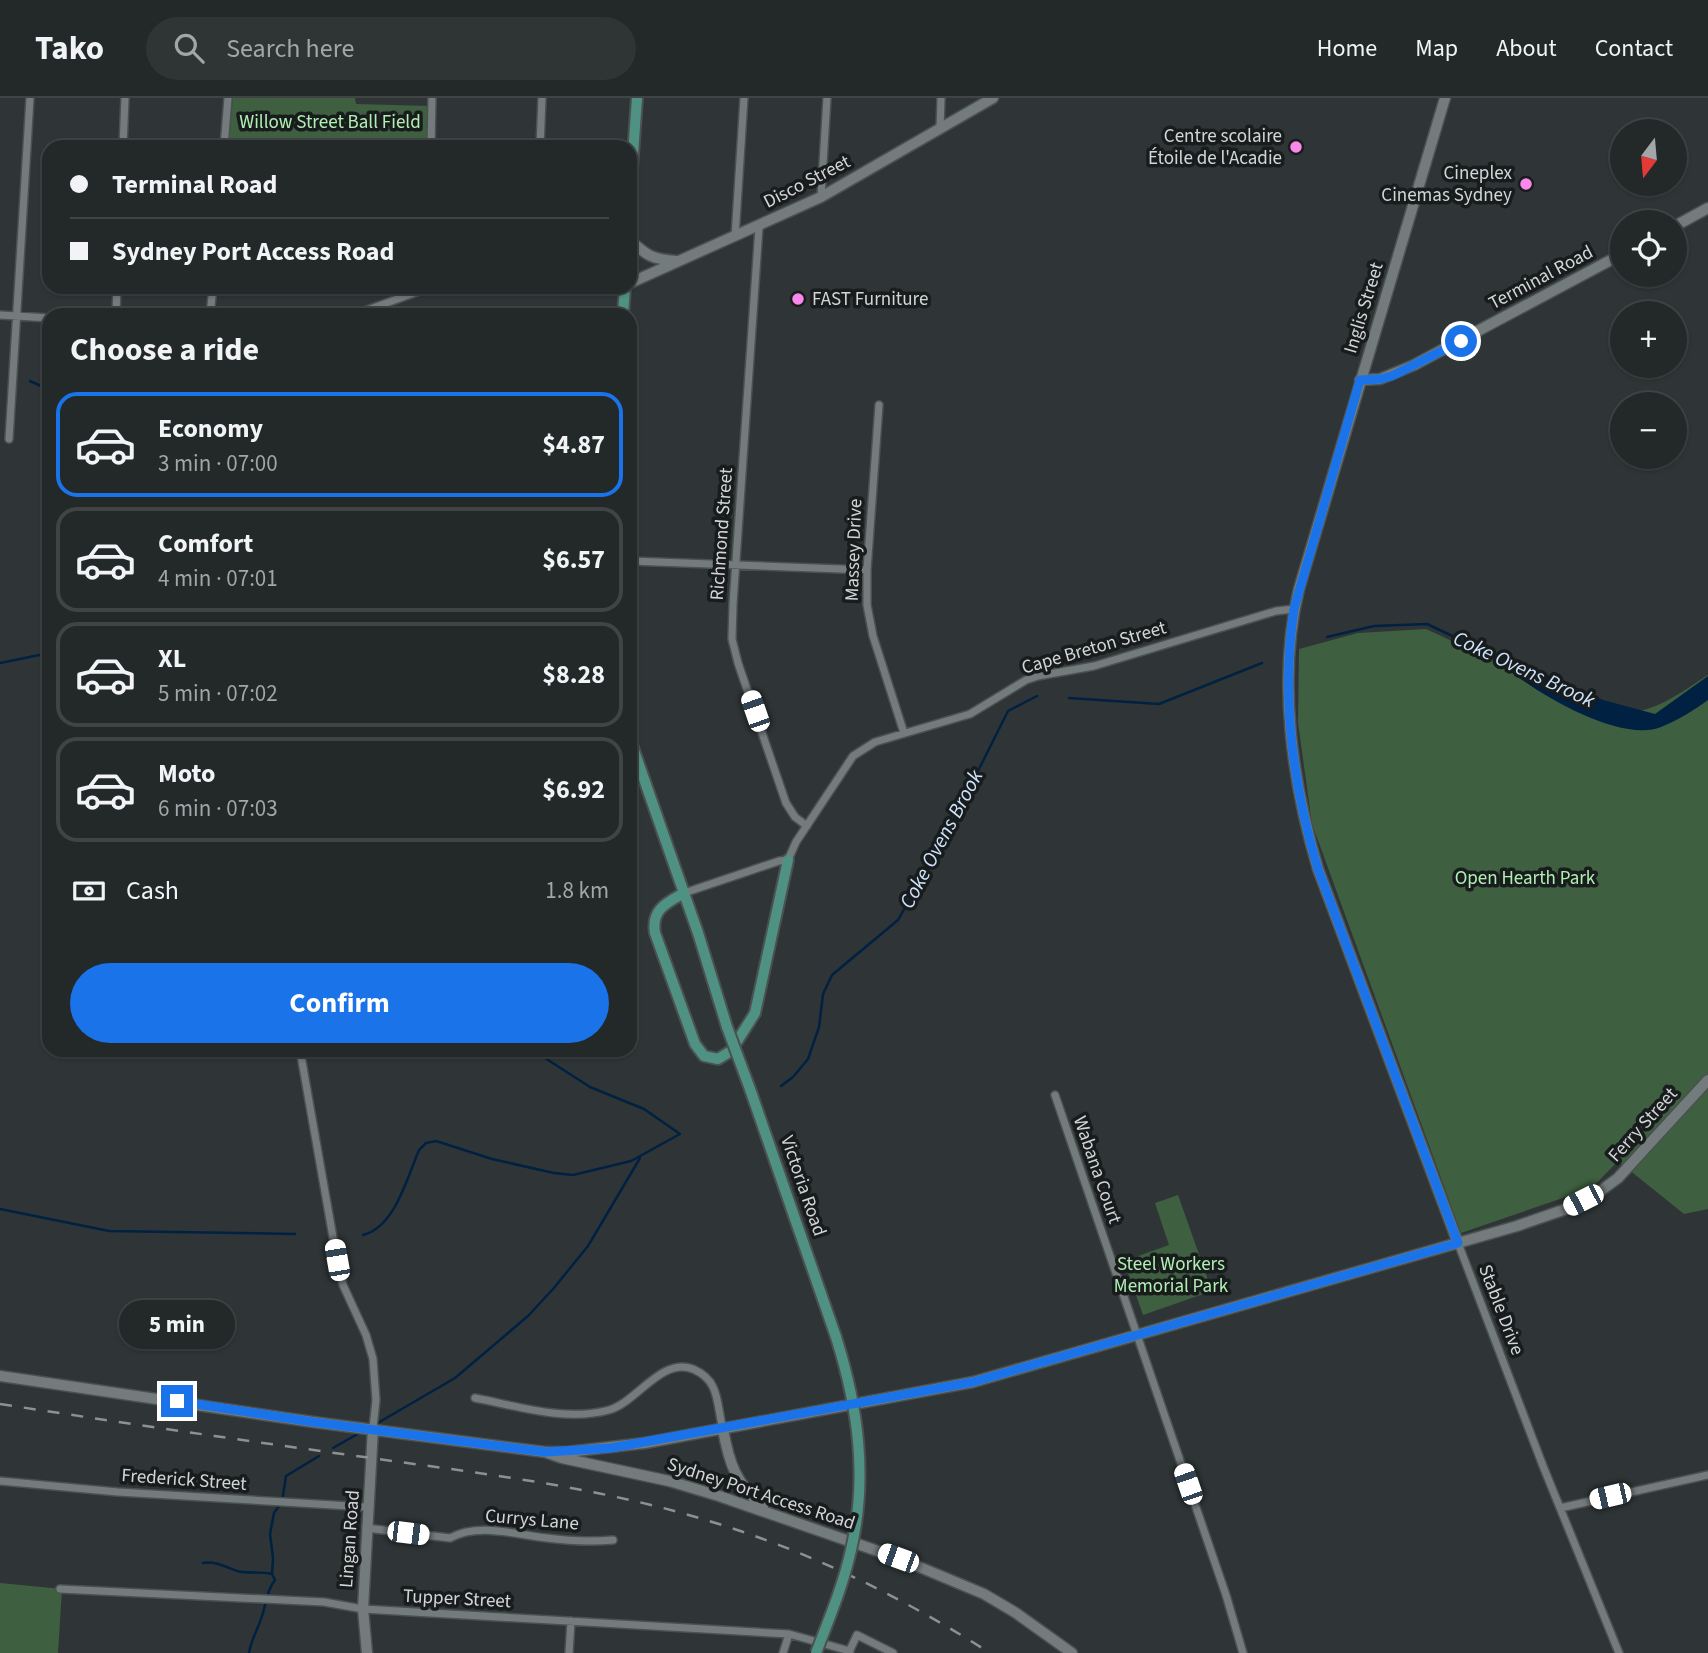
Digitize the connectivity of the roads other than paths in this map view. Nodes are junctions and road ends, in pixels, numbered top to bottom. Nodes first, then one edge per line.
1 (30, 98) edge
2 (125, 98) edge
3 (228, 98) edge
4 (432, 98) edge
5 (542, 98) edge
6 (637, 98) edge
7 (744, 98) edge
8 (827, 98) edge
9 (941, 98) edge
10 (993, 98) edge
11 (1445, 98) edge
12 (940, 129) junction
13 (123, 140) edge
14 (225, 140) edge
15 (430, 140) edge
16 (540, 140) edge
17 (634, 140) edge
18 (821, 197) junction
19 (1708, 208) edge
20 (1687, 219) edge
21 (759, 227) junction
22 (735, 237) junction
23 (637, 247) edge
24 (1610, 260) edge
25 (680, 261) junction
26 (637, 280) edge
27 (411, 294) edge
28 (373, 308) edge
29 (0, 315) edge
30 (17, 316) junction
31 (42, 318) edge
32 (1360, 380) junction
33 (878, 405) dead end
34 (9, 439) dead end
35 (637, 561) edge
36 (736, 565) junction
37 (867, 570) junction
38 (1294, 609) junction
39 (904, 733) junction
40 (637, 759) edge
41 (807, 827) junction
42 (788, 860) junction
43 (684, 893) junction
44 (301, 1057) edge
45 (1708, 1080) edge
46 (1055, 1096) dead end
47 (1458, 1243) junction
48 (1136, 1336) junction
49 (0, 1376) edge
50 (475, 1398) dead end
51 (373, 1428) junction
52 (723, 1429) junction
53 (545, 1452) junction
54 (1708, 1475) edge
55 (0, 1481) edge
56 (367, 1507) junction
57 (1560, 1508) junction
58 (768, 1511) junction
59 (366, 1528) junction
60 (613, 1541) dead end
61 (60, 1589) dead end
62 (363, 1609) junction
63 (571, 1621) junction
64 (789, 1634) junction
65 (850, 1652) edge
66 (367, 1653) edge
67 (569, 1653) edge
68 (783, 1653) edge
69 (816, 1653) edge
70 (892, 1653) edge
71 (1072, 1653) edge
72 (1243, 1653) edge
73 (1619, 1653) edge

1 - 30 street
2 - 13 street
3 - 14 street
4 - 15 street
5 - 16 street
6 - 17 main road
7 - 22 street
8 - 18 street
9 - 12 street
10 - 12 street, Disco Street
11 - 32 street, Inglis Street
12 - 18 street, Disco Street
18 - 21 street, Disco Street
19 - 20 street
21 - 22 street, Disco Street
21 - 36 street, Richmond Street
22 - 25 street, Disco Street
23 - 25 street
24 - 32 street, Terminal Road
25 - 26 street, Disco Street
27 - 28 street
29 - 30 street
30 - 31 street
30 - 34 street
32 - 38 street, Inglis Street
33 - 37 street, Massey Drive
35 - 36 street
36 - 37 street
36 - 41 street, Richmond Street
37 - 39 street, Massey Drive
38 - 39 street, Cape Breton Street
38 - 47 street, Stable Drive
39 - 41 street, Cape Breton Street
40 - 43 main road, Victoria Road
41 - 42 street, Cape Breton Street
42 - 43 street
42 - 43 main road
43 - 69 main road, Victoria Road, bridge
44 - 51 street
45 - 47 street, Ferry Street
46 - 48 street, Wabana Court
47 - 48 street, Ferry Street
47 - 57 street, Stable Drive
48 - 52 street, Ferry Street
48 - 72 street, Wabana Court
49 - 51 street, Sydney Port Access Road
50 - 52 street
51 - 53 street, Sydney Port Access Road
51 - 56 street, Lingan Road
52 - 53 street, Ferry Street
52 - 58 street
53 - 58 street, Sydney Port Access Road
54 - 57 street
55 - 56 street, Frederick Street
56 - 59 street, Lingan Road
57 - 73 street, Stable Drive
58 - 71 street, Sydney Port Access Road
59 - 60 street, Currys Lane
59 - 62 street, Lingan Road
61 - 62 street, Tupper Street
62 - 63 street, Tupper Street
62 - 66 street, Lingan Road
63 - 64 street, Tupper Street
63 - 67 street
64 - 65 street, Tupper Street
64 - 68 street
65 - 70 street

